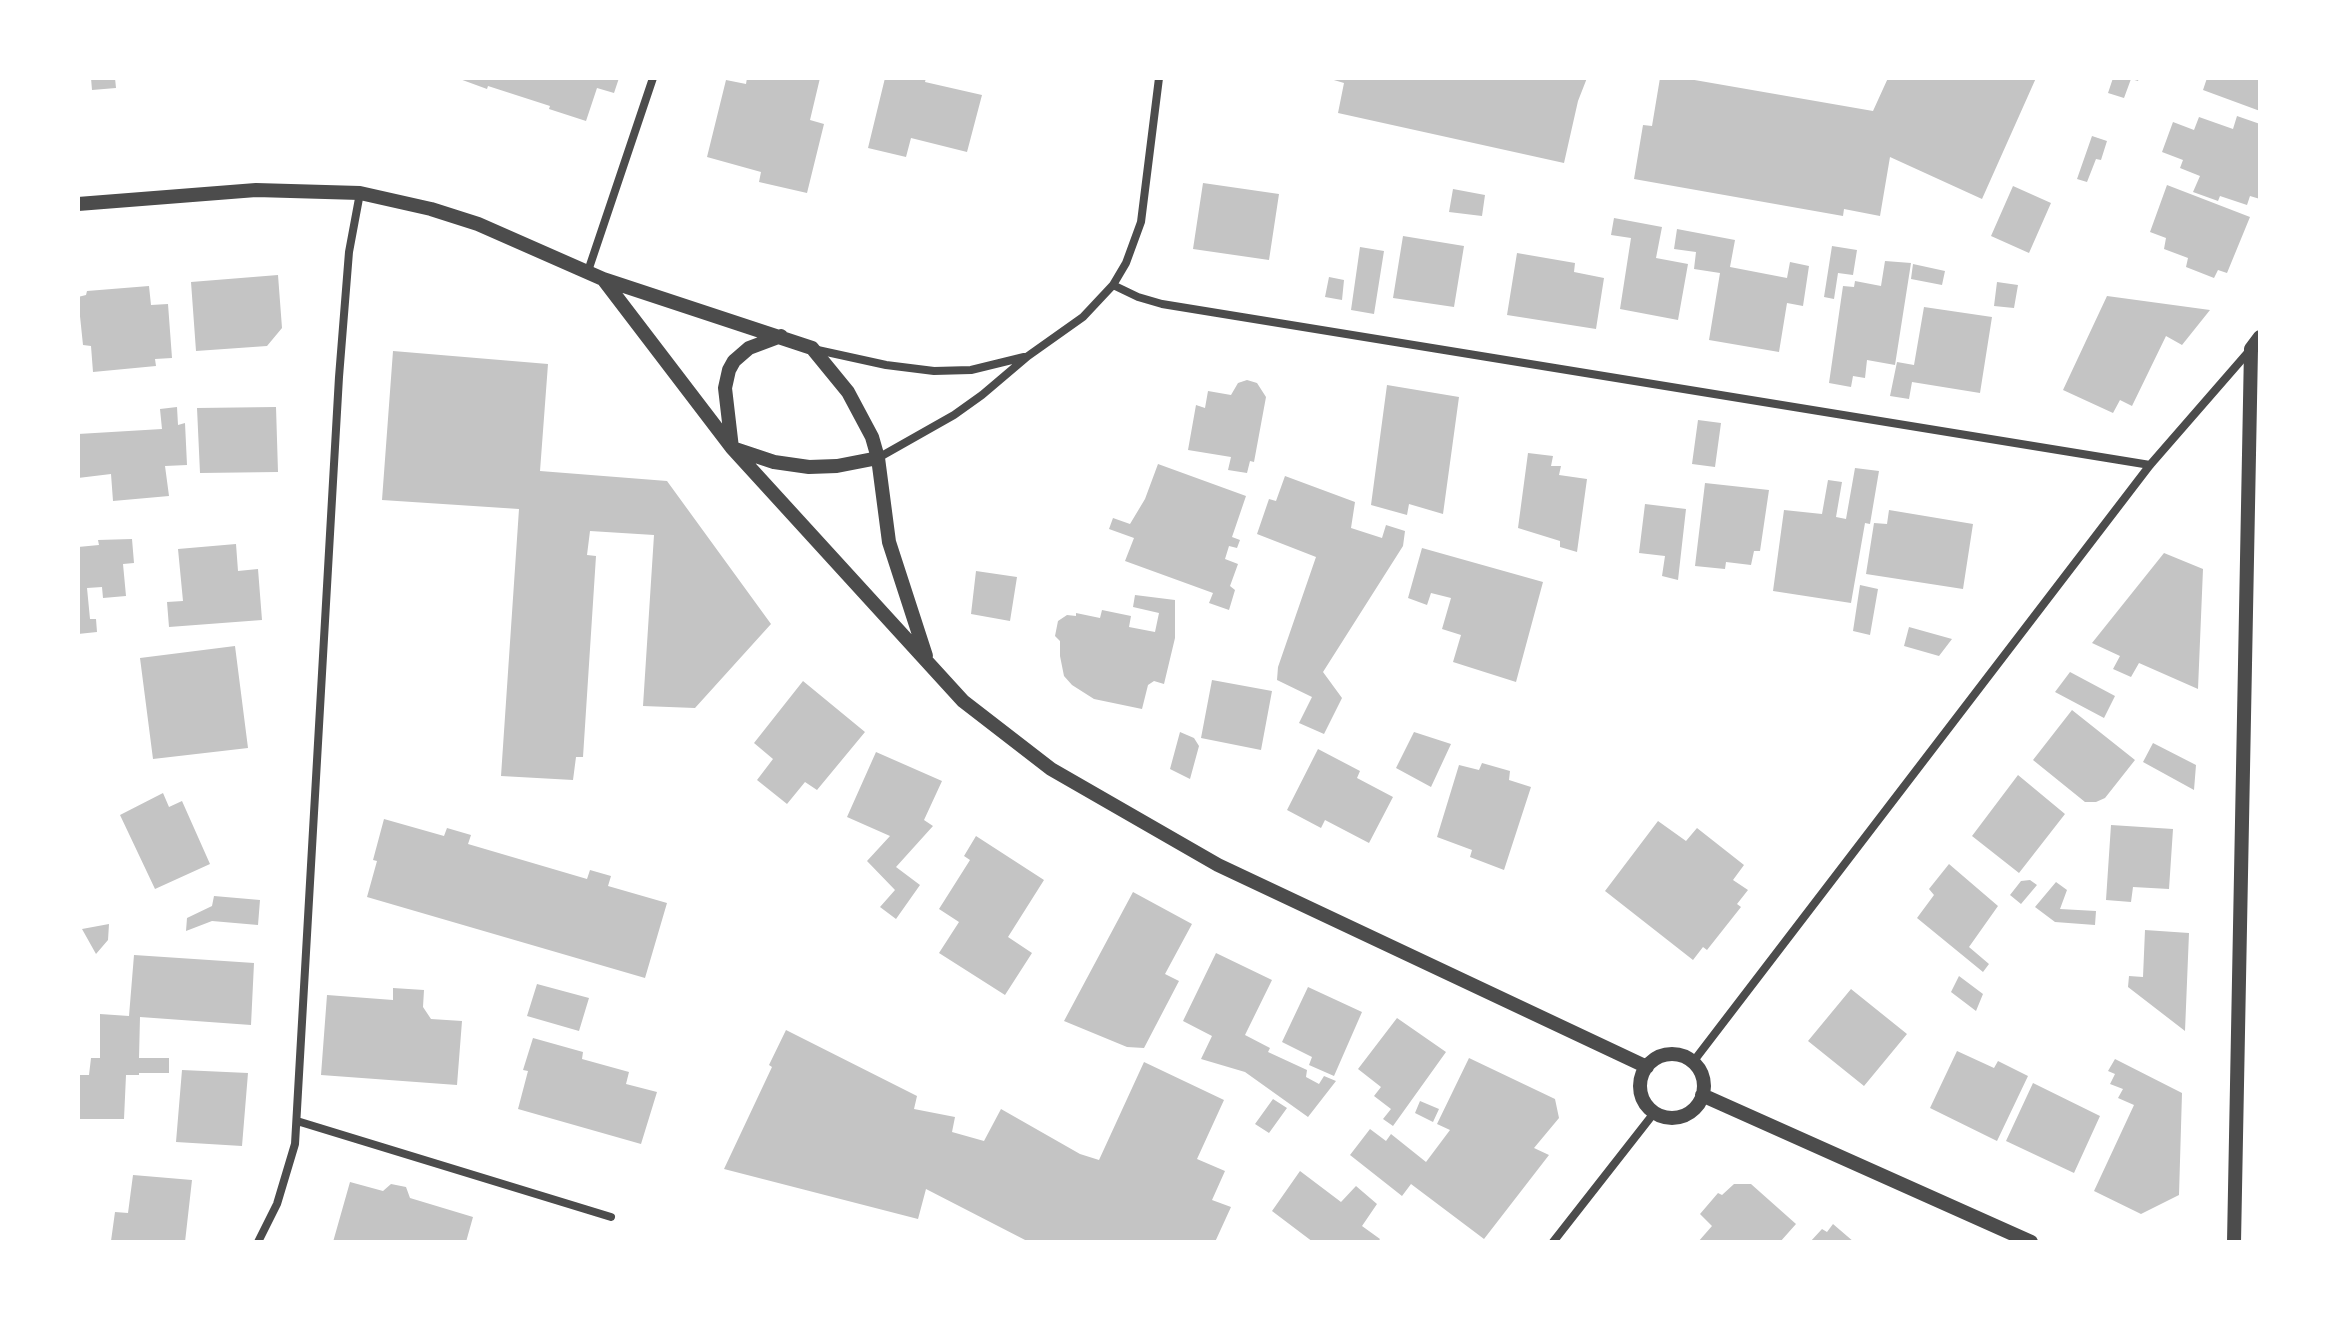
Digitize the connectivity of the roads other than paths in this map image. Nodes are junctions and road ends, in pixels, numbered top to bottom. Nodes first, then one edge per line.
1 (653, 78) edge
2 (1159, 78) edge
3 (360, 193) junction
4 (78, 204) edge
5 (588, 271) junction
6 (603, 279) junction
7 (1113, 285) junction
8 (781, 336) junction
9 (2256, 343) edge
10 (812, 348) junction
11 (1028, 356) junction
12 (732, 448) junction
13 (878, 458) junction
14 (2150, 465) junction
15 (929, 664) junction
16 (1693, 1062) junction
17 (1647, 1067) junction
18 (1702, 1095) junction
19 (1654, 1113) junction
20 (297, 1121) junction
21 (611, 1217) dead end
22 (258, 1242) edge
23 (1553, 1242) edge
24 (2031, 1242) edge
25 (2234, 1242) edge

1 - 5 street
2 - 7 street
3 - 4 street
3 - 5 street
3 - 20 street
5 - 6 street
6 - 8 street
6 - 12 street
7 - 11 street
7 - 14 street
8 - 10 street
8 - 12 street
9 - 14 street
9 - 25 street
10 - 11 street
10 - 13 street
11 - 13 street
12 - 13 street
12 - 15 street
13 - 15 street
14 - 16 street
15 - 17 street
16 - 17 street
16 - 18 street
17 - 19 street
18 - 19 street
18 - 24 street
19 - 23 street
20 - 21 street
20 - 22 street

